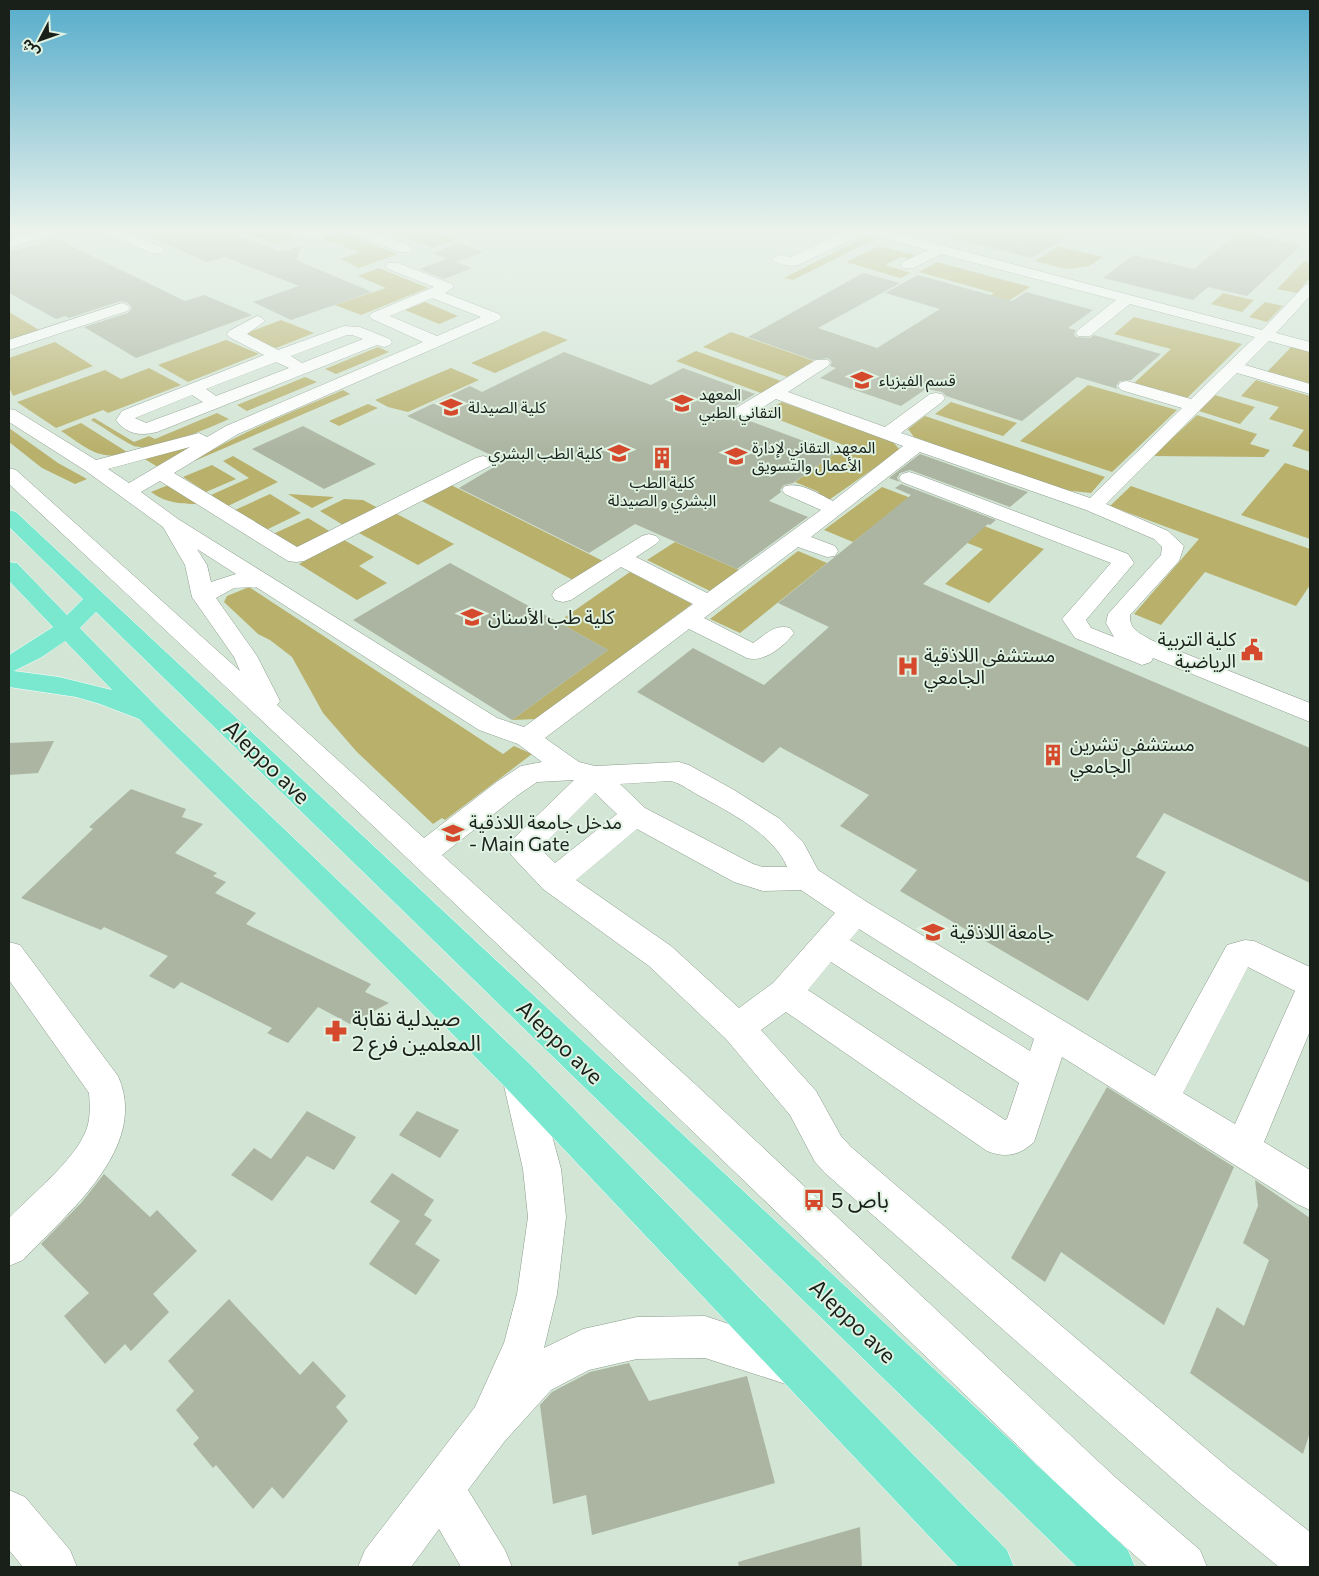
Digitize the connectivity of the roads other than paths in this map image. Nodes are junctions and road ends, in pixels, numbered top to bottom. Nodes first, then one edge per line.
1 (407, 304) edge
2 (458, 304) edge
3 (1121, 304) edge
4 (1144, 304) edge
5 (1296, 304) edge
6 (122, 308) dead end
7 (257, 321) dead end
8 (35, 323) dead end
9 (50, 332) junction
10 (1084, 333) dead end
11 (1266, 336) junction
12 (377, 339) junction
13 (437, 342) junction
14 (9, 345) edge
15 (1310, 346) edge
16 (411, 354) junction
17 (277, 356) junction
18 (822, 363) dead end
19 (1234, 367) junction
20 (303, 368) junction
21 (338, 385) junction
22 (1127, 386) dead end
23 (193, 388) junction
24 (1310, 389) edge
25 (775, 393) junction
26 (936, 398) dead end
27 (217, 403) junction
28 (1194, 406) junction
29 (742, 412) dead end
30 (9, 414) edge
31 (251, 422) junction
32 (232, 430) junction
33 (888, 434) junction
34 (917, 445) junction
35 (483, 462) dead end
36 (93, 467) junction
37 (160, 473) junction
38 (9, 474) edge
39 (909, 478) dead end
40 (792, 490) dead end
41 (128, 492) junction
42 (1093, 506) junction
43 (835, 509) junction
44 (9, 516) edge
45 (171, 522) junction
46 (796, 538) junction
47 (649, 540) dead end
48 (827, 551) dead end
49 (620, 558) junction
50 (9, 568) edge
51 (263, 580) junction
52 (562, 594) dead end
53 (203, 597) junction
54 (95, 599) junction
55 (709, 602) junction
56 (688, 619) junction
57 (67, 628) junction
58 (782, 633) dead end
59 (9, 665) edge
60 (9, 679) edge
61 (1310, 713) edge
62 (272, 714) junction
63 (152, 717) junction
64 (1310, 727) edge
65 (527, 738) junction
66 (583, 773) junction
67 (635, 816) junction
68 (423, 854) junction
69 (806, 878) junction
70 (554, 881) junction
71 (856, 911) junction
72 (828, 943) junction
73 (9, 955) edge
74 (1310, 983) edge
75 (785, 993) junction
76 (1310, 993) edge
77 (738, 1028) junction
78 (1053, 1032) junction
79 (1039, 1076) junction
80 (519, 1077) junction
81 (1161, 1099) junction
82 (1242, 1149) junction
83 (1310, 1192) edge
84 (9, 1246) edge
85 (796, 1367) junction
86 (488, 1426) junction
87 (440, 1488) junction
88 (9, 1513) edge
89 (1310, 1562) edge
90 (53, 1567) edge
91 (382, 1567) edge
92 (488, 1567) edge
93 (990, 1567) edge
94 (1111, 1567) edge
95 (1183, 1567) edge

1 - 13 street
2 - 13 street
3 - 10 street
4 - 11 street
5 - 11 street
6 - 9 street
7 - 17 street
8 - 9 street
9 - 14 street
11 - 15 street
11 - 19 street
12 - 16 street
12 - 17 street
12 - 20 street
13 - 16 street
16 - 21 street
17 - 20 street
17 - 23 street
18 - 25 street
19 - 24 street
19 - 28 street
20 - 21 street
20 - 27 street
21 - 31 street
22 - 28 street
23 - 27 street
23 - 27 street
25 - 29 street
25 - 33 street
26 - 33 street
27 - 31 street
28 - 42 street
30 - 36 street
31 - 32 street
32 - 36 street
32 - 37 street
33 - 34 street
34 - 42 street
34 - 43 street
35 - 37 street
36 - 41 street
37 - 41 street
38 - 62 street
39 - 64 street
40 - 43 street
41 - 45 street
42 - 61 street
43 - 46 street
44 - 54 main road, Aleppo ave
45 - 51 street
45 - 53 street
46 - 48 street
46 - 55 street
47 - 49 street
49 - 52 street
49 - 55 street
50 - 57 main road
51 - 53 street
51 - 65 street
53 - 62 street
54 - 57 main road
54 - 94 main road, Aleppo ave
55 - 56 street
56 - 58 street
56 - 65 street
57 - 59 main road
57 - 63 main road
60 - 63 main road
62 - 68 street
63 - 80 main road
65 - 66 street
66 - 67 street
66 - 68 street
66 - 69 street
66 - 70 street
67 - 69 street
67 - 70 street
68 - 95 street
69 - 71 street
70 - 77 street
71 - 72 street
71 - 78 street
72 - 75 street
72 - 79 street
73 - 84 street
74 - 81 street
75 - 77 street
75 - 79 street
76 - 82 street
77 - 89 street
78 - 79 street
78 - 81 street
80 - 85 main road
80 - 86 street
81 - 82 street
82 - 83 street
85 - 86 street
85 - 93 main road
86 - 87 street
87 - 91 street
87 - 92 street
88 - 90 street

